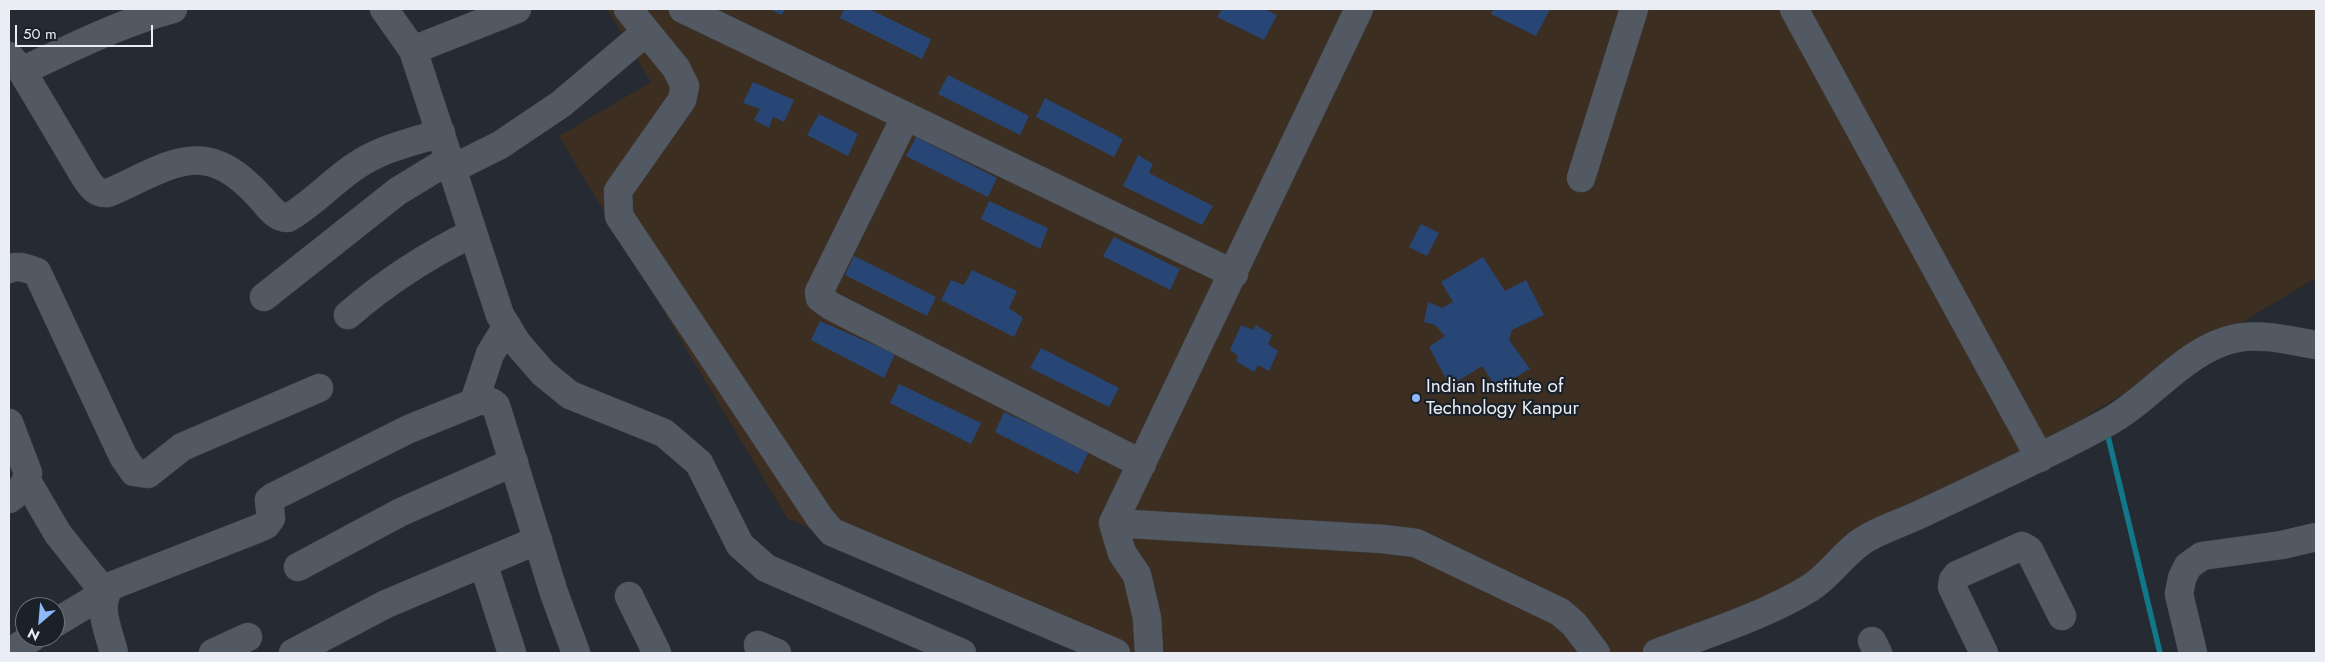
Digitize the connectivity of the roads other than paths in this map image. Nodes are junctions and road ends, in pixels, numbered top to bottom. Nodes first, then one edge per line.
1 (173, 9) edge
2 (384, 9) edge
3 (517, 9) edge
4 (628, 9) edge
5 (683, 9) edge
6 (1360, 9) edge
7 (1634, 9) edge
8 (1794, 9) edge
9 (646, 32) junction
10 (413, 50) junction
11 (15, 64) edge
12 (906, 116) junction
13 (440, 133) junction
14 (451, 164) junction
15 (1580, 178) dead end
16 (473, 233) junction
17 (9, 269) edge
18 (1234, 274) junction
19 (264, 297) dead end
20 (348, 315) dead end
21 (507, 326) junction
22 (2316, 345) edge
23 (318, 388) dead end
24 (478, 401) junction
25 (9, 423) edge
26 (2040, 458) junction
27 (514, 462) junction
28 (1142, 464) junction
29 (18, 490) edge
30 (1113, 523) junction
31 (2316, 537) edge
32 (538, 540) junction
33 (483, 563) junction
34 (298, 567) dead end
35 (105, 593) junction
36 (629, 596) dead end
37 (2062, 616) dead end
38 (65, 617) edge
39 (248, 637) dead end
40 (114, 653) edge
41 (213, 653) edge
42 (293, 653) edge
43 (512, 653) edge
44 (576, 653) edge
45 (657, 653) edge
46 (962, 653) edge
47 (1116, 653) edge
48 (1149, 653) edge
49 (1596, 653) edge
50 (1656, 653) edge
51 (1984, 653) edge
52 (2193, 653) edge

1 - 11 street
2 - 10 street
3 - 10 street
4 - 9 street
5 - 12 street
6 - 18 street
7 - 15 street
8 - 26 street
9 - 14 street
9 - 47 street
10 - 13 street
11 - 13 street
12 - 18 street
12 - 28 street
13 - 14 street
14 - 16 street
14 - 19 street
16 - 20 street
16 - 21 street
17 - 23 street
18 - 28 street
21 - 24 street
21 - 46 street
22 - 26 street
24 - 27 street
24 - 35 street
25 - 29 street
26 - 50 street
27 - 32 street
27 - 34 street
28 - 30 street
29 - 35 street
30 - 48 street
30 - 49 street
31 - 52 street
32 - 33 street
32 - 44 street
33 - 42 street
33 - 43 street
35 - 38 street
35 - 40 street
36 - 45 street
37 - 51 street
39 - 41 street

